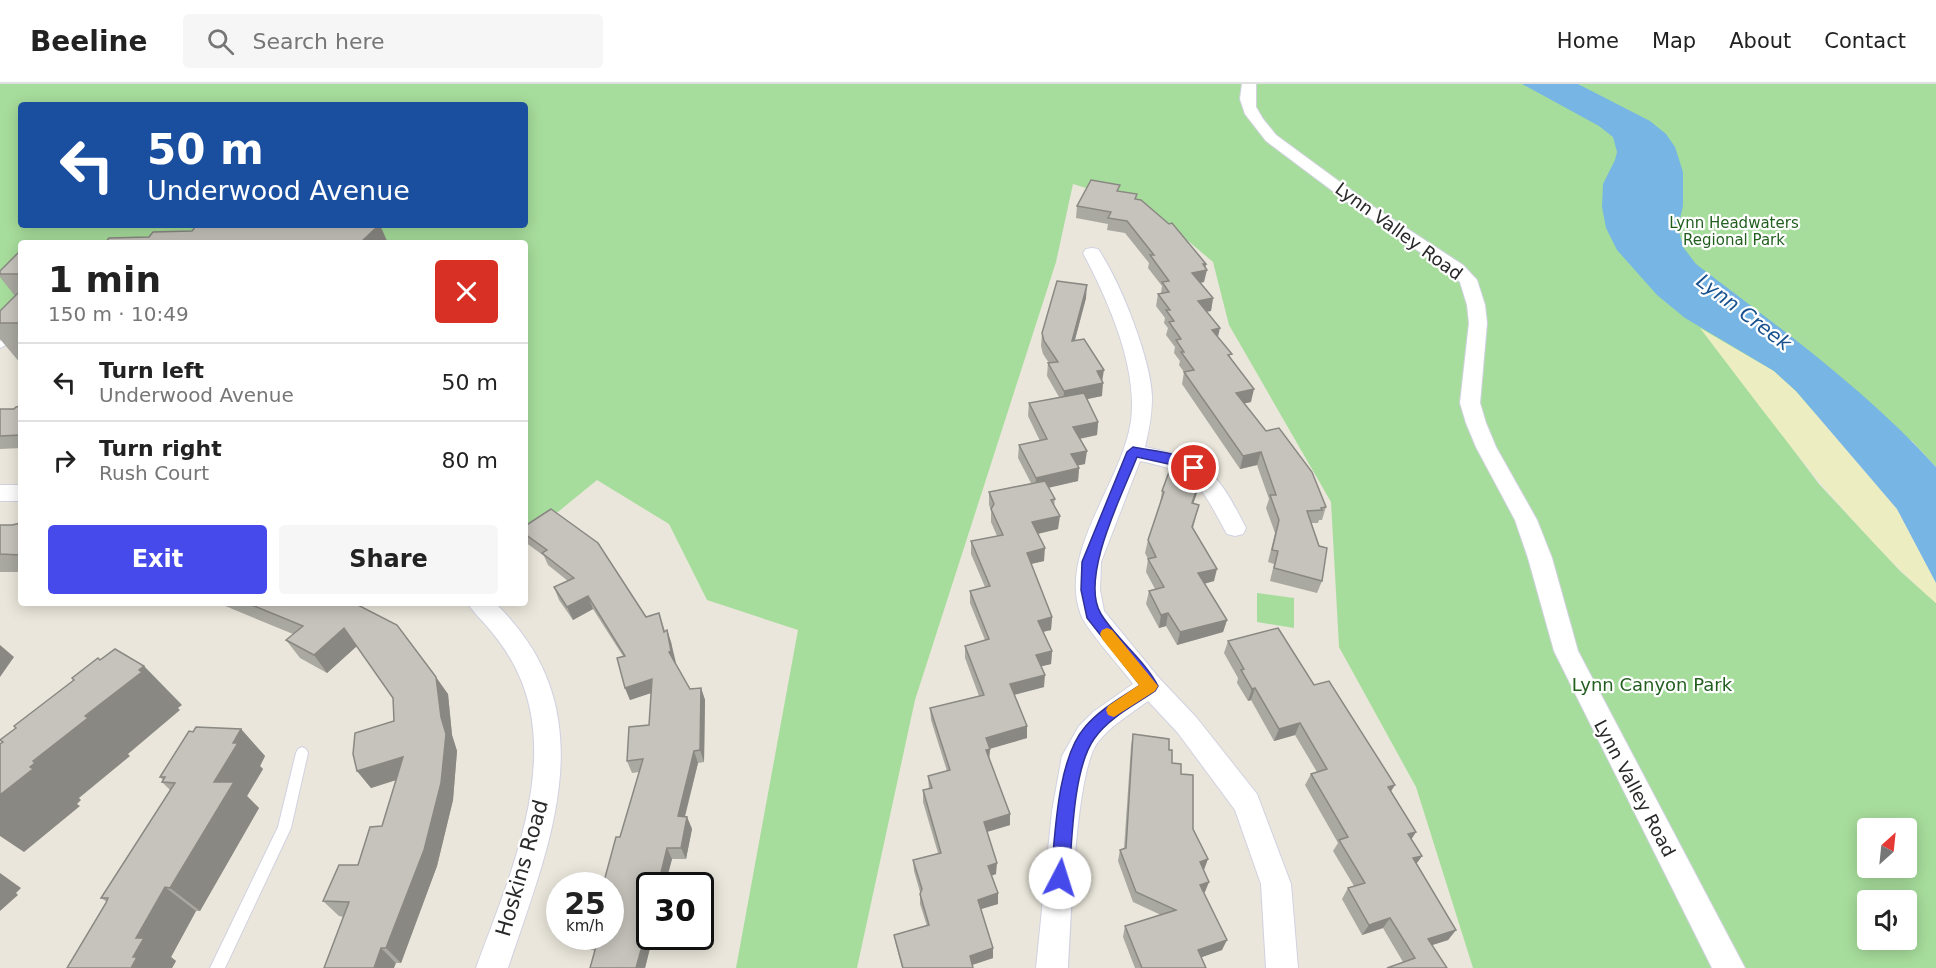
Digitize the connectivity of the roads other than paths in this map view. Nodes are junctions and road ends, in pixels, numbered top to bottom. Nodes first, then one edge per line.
1 (1249, 84) edge
2 (1092, 253) dead end
3 (18, 335) edge
4 (0, 345) edge
5 (1133, 452) junction
6 (0, 493) edge
7 (18, 493) edge
8 (1235, 528) dead end
9 (483, 606) edge
10 (1150, 686) junction
11 (302, 753) dead end
12 (217, 968) edge
13 (492, 968) edge
14 (1052, 968) edge
15 (1282, 968) edge
16 (1729, 968) edge

1 - 16 street, Lynn Valley Road
2 - 5 street
3 - 4 lane
5 - 8 street
5 - 10 street
6 - 7 street
9 - 13 street, Hoskins Road
10 - 14 street
10 - 15 street
11 - 12 lane

